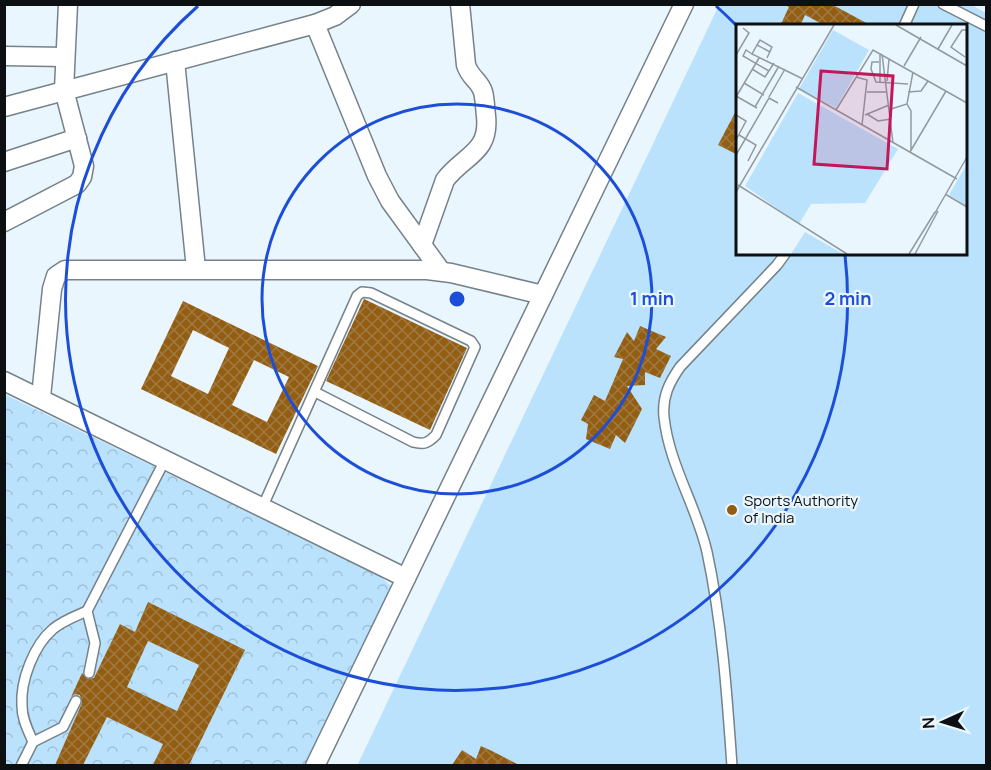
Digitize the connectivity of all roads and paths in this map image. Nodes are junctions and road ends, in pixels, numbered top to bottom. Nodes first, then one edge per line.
1 (68, 4) edge
2 (460, 4) edge
3 (684, 4) edge
4 (914, 4) edge
5 (943, 4) edge
6 (350, 5) edge
7 (315, 24) junction
8 (905, 24) edge
9 (987, 26) edge
10 (4, 56) edge
11 (65, 57) junction
12 (175, 61) junction
13 (64, 90) junction
14 (4, 107) edge
15 (77, 138) junction
16 (4, 162) edge
17 (4, 222) edge
18 (422, 246) junction
19 (784, 255) edge
20 (196, 269) junction
21 (441, 271) junction
22 (543, 295) junction
23 (4, 381) edge
24 (315, 392) junction
25 (41, 397) junction
26 (165, 460) junction
27 (262, 508) junction
28 (406, 578) junction
29 (87, 611) junction
30 (89, 674) dead end
31 (76, 701) dead end
32 (33, 742) junction
33 (21, 765) edge
34 (315, 765) edge
35 (732, 765) edge

1 - 11 street
2 - 18 street
3 - 22 street
4 - 8 lane
5 - 9 lane
6 - 7 street
7 - 12 street
7 - 18 street
10 - 11 street
11 - 13 street
12 - 13 street
12 - 20 street
13 - 14 street
13 - 15 street
15 - 16 street
15 - 17 street
18 - 21 street
19 - 35 lane
20 - 21 street
20 - 25 street
21 - 22 street
22 - 28 street
23 - 25 street
24 - 24 lane
24 - 27 lane
25 - 26 street
26 - 27 street
26 - 29 lane
27 - 28 street
28 - 34 street
29 - 30 lane
29 - 32 lane
31 - 32 lane
32 - 33 lane

